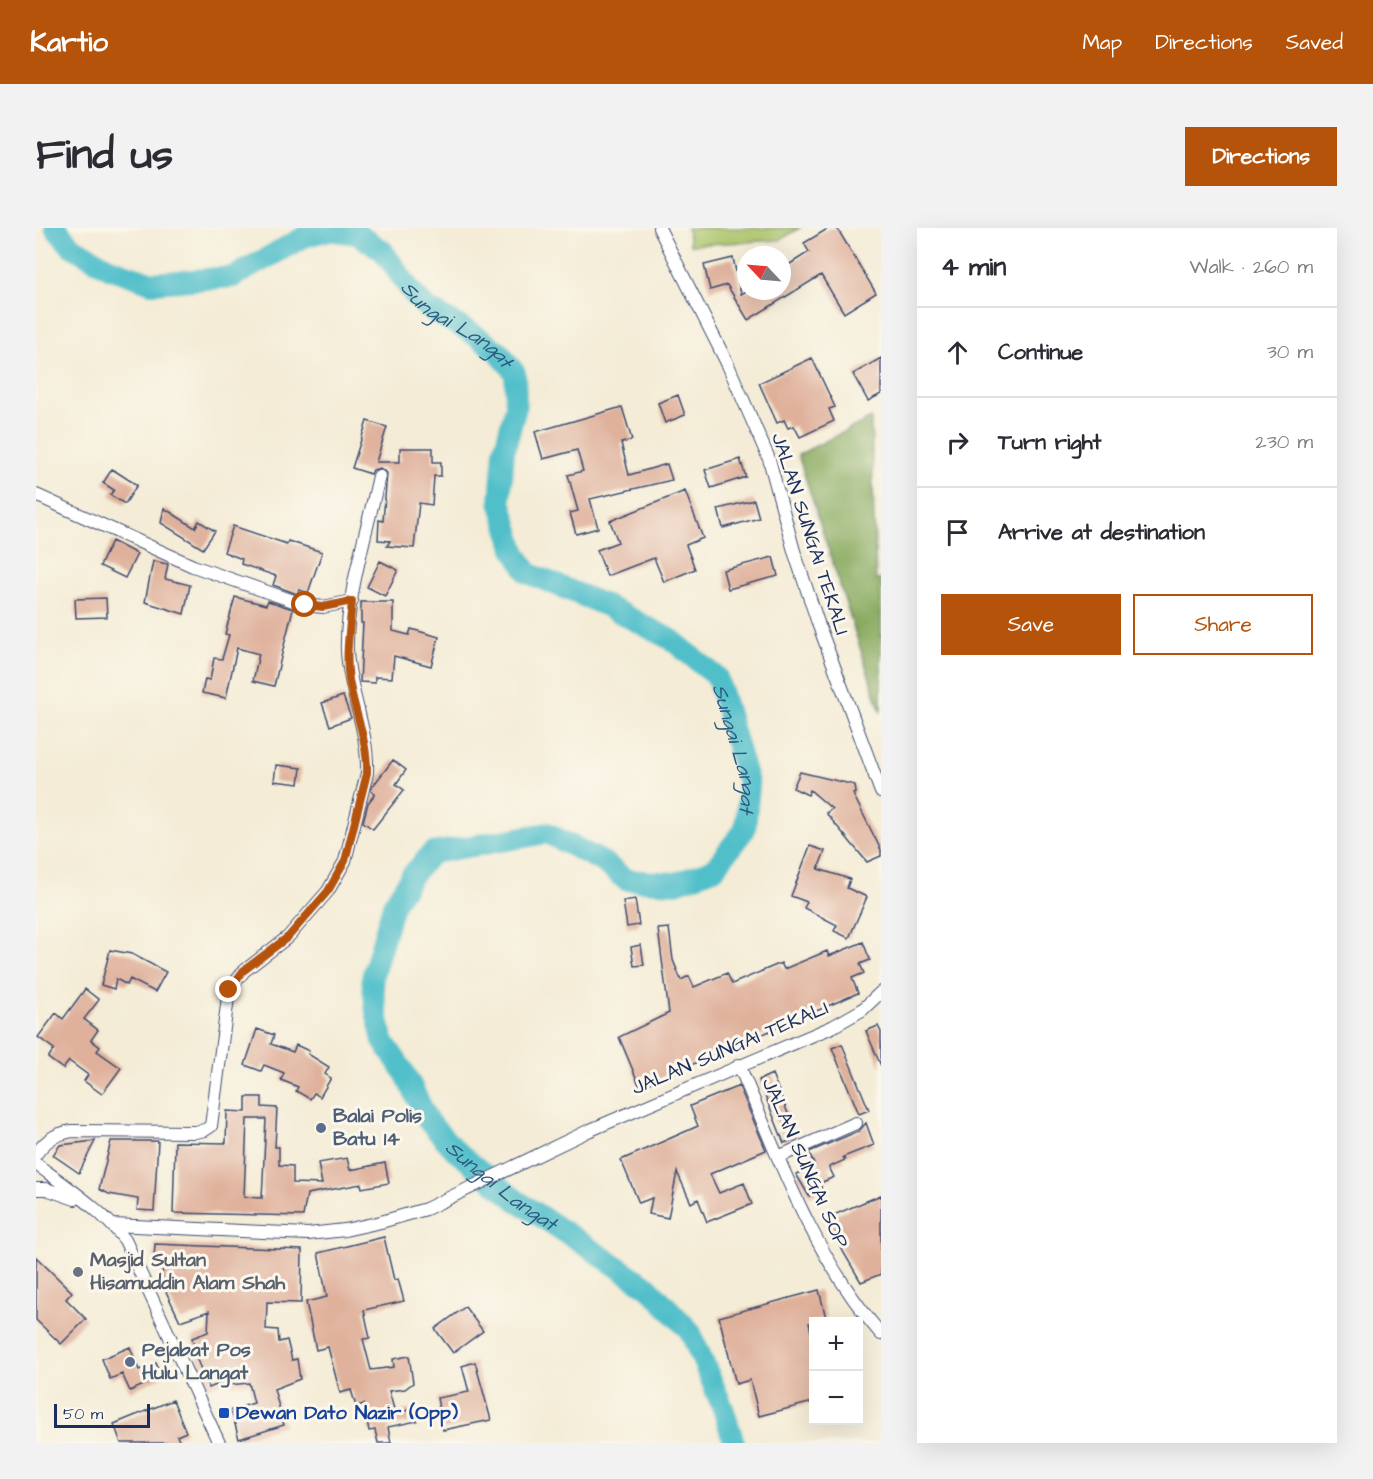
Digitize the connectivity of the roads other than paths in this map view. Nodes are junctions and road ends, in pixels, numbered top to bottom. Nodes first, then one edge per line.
1 (659, 228) edge
2 (379, 476) dead end
3 (36, 495) edge
4 (352, 601) junction
5 (881, 792) edge
6 (881, 992) edge
7 (739, 1065) junction
8 (856, 1123) dead end
9 (36, 1154) edge
10 (778, 1157) junction
11 (36, 1164) edge
12 (36, 1189) edge
13 (113, 1225) junction
14 (881, 1334) edge
15 (219, 1443) edge

1 - 5 street, JALAN SUNGAI TEKALI
2 - 4 street
3 - 4 street
4 - 9 street
6 - 7 street, JALAN SUNGAI TEKALI
7 - 10 street, JALAN SUNGAI SOP
7 - 13 street, JALAN SUNGAI TEKALI
8 - 10 street
10 - 14 street, JALAN SUNGAI SOP
11 - 13 street
12 - 13 street
13 - 15 street

